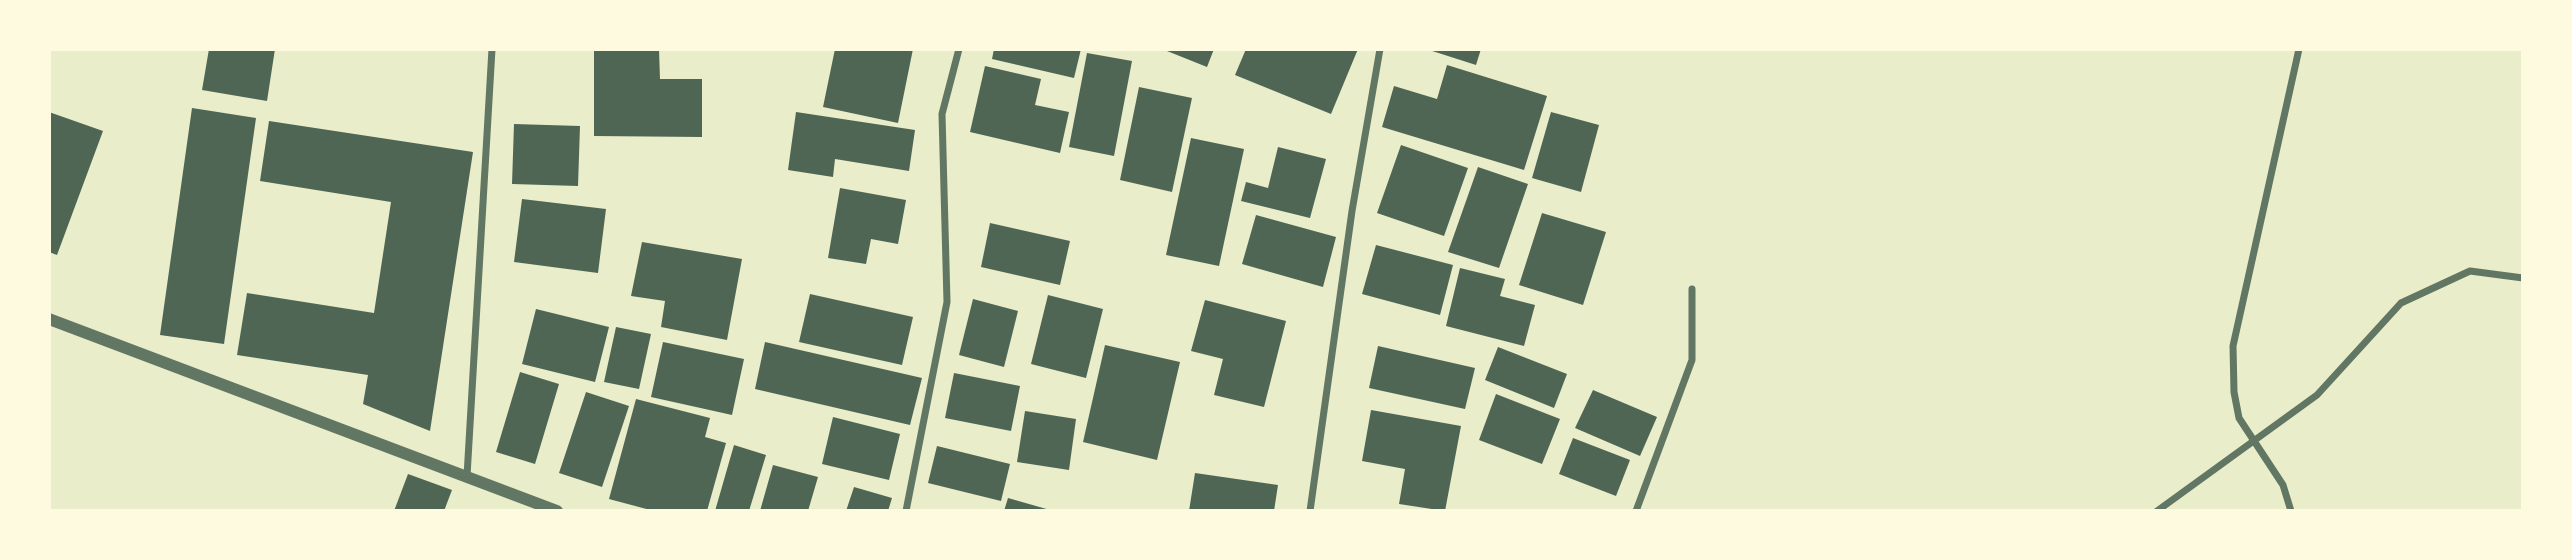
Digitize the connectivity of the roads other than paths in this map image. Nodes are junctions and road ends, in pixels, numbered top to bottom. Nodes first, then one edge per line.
1 (492, 49) edge
2 (959, 49) edge
3 (1380, 49) edge
4 (2299, 49) edge
5 (2523, 278) edge
6 (1692, 289) dead end
7 (49, 319) edge
8 (467, 476) junction
9 (557, 511) edge
10 (905, 511) edge
11 (1310, 511) edge
12 (1636, 511) edge
13 (2157, 511) edge
14 (2291, 511) edge

1 - 8 street
2 - 10 street
3 - 11 street
4 - 14 street
5 - 13 street
6 - 12 street
7 - 8 street
8 - 9 street

